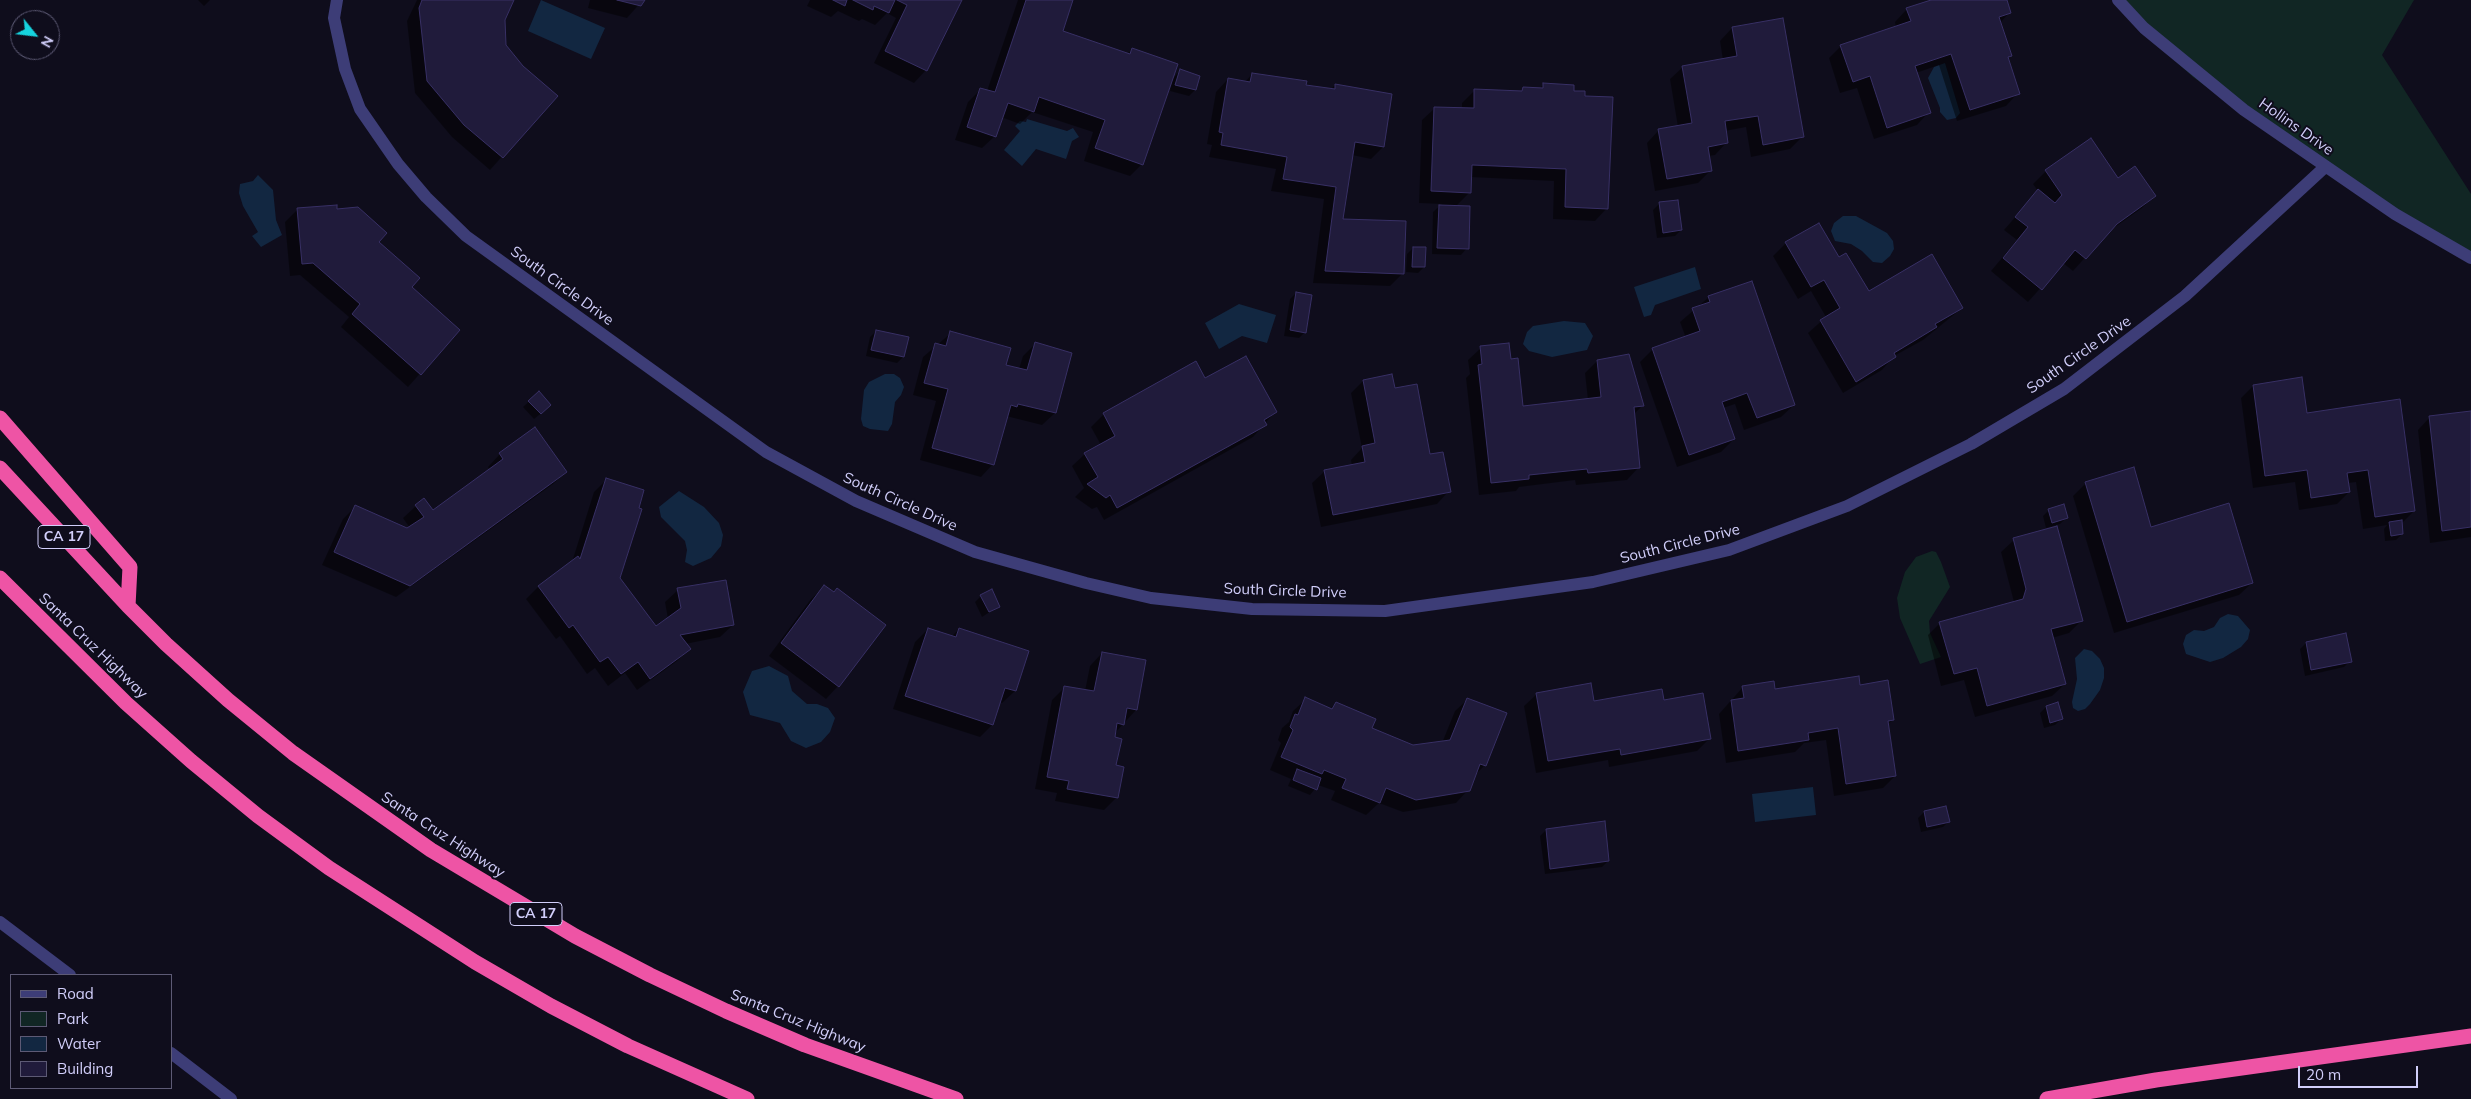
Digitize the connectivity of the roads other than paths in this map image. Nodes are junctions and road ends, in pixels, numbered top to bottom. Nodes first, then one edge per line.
1 (337, 0) edge
2 (2118, 0) edge
3 (2325, 167) junction
4 (2471, 258) edge
5 (0, 418) edge
6 (0, 468) edge
7 (0, 578) edge
8 (128, 606) junction
9 (0, 922) edge
10 (69, 974) edge
11 (2471, 1036) edge
12 (172, 1054) edge
13 (231, 1099) edge
14 (747, 1099) edge
15 (956, 1099) edge
16 (2047, 1099) edge

1 - 3 street, South Circle Drive
2 - 3 street, Hollins Drive
3 - 4 street, Hollins Drive
5 - 8 highway
6 - 8 highway, Santa Cruz Highway / CA 17
7 - 14 highway, Santa Cruz Highway
8 - 15 highway, Santa Cruz Highway / CA 17
9 - 10 street
11 - 16 highway
12 - 13 street

